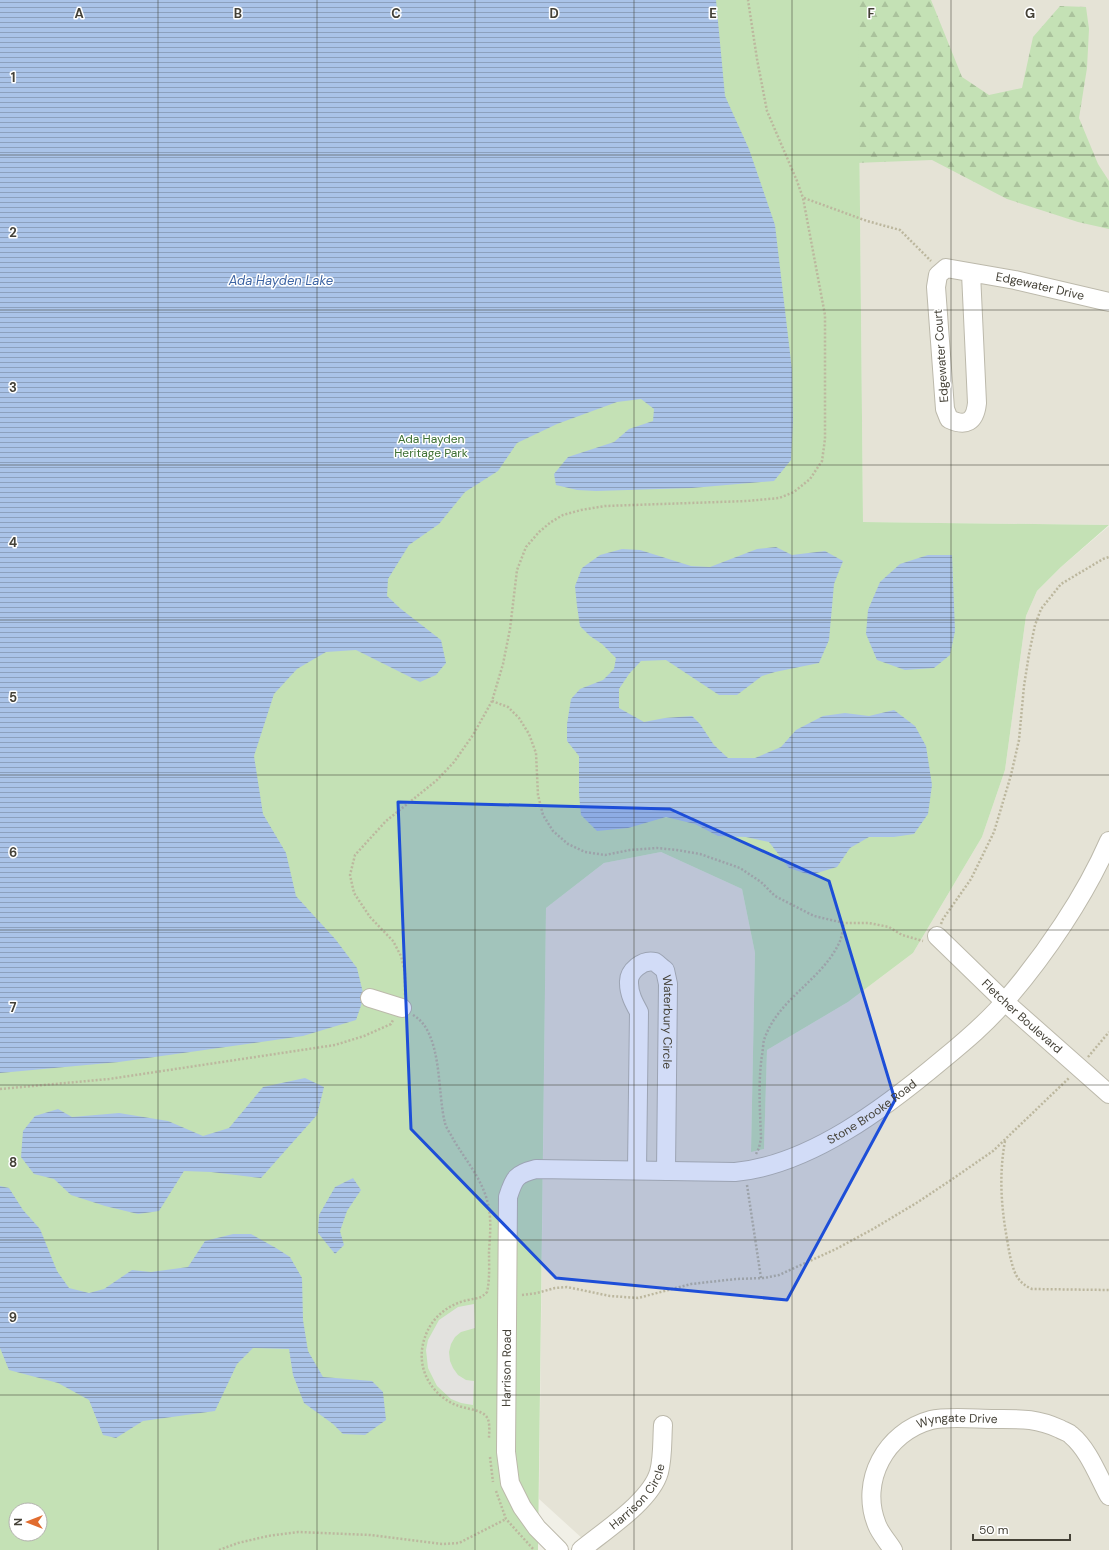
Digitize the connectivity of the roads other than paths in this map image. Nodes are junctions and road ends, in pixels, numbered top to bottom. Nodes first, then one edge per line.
1 (971, 273) junction
2 (1109, 302) edge
3 (1109, 841) edge
4 (937, 936) road end
5 (370, 998) dead end
6 (1006, 1002) junction
7 (402, 1008) road end
8 (1109, 1094) edge
9 (637, 1170) junction
10 (666, 1171) junction
11 (522, 1173) joint
12 (663, 1425) dead end
13 (1109, 1496) edge
14 (560, 1550) edge
15 (581, 1550) edge
16 (893, 1550) edge

1 - 1 street, Edgewater Court
1 - 2 street, Edgewater Drive
3 - 6 street, Stone Brooke Road
4 - 6 street, Fletcher Boulevard
5 - 7 street
6 - 8 street, Fletcher Boulevard
6 - 10 street, Stone Brooke Road
9 - 10 street, Stone Brooke Road
9 - 10 street, Waterbury Circle
9 - 11 street, Stone Brooke Road
11 - 14 street, Harrison Road
12 - 15 street, Harrison Circle
13 - 16 street, Wyngate Drive

